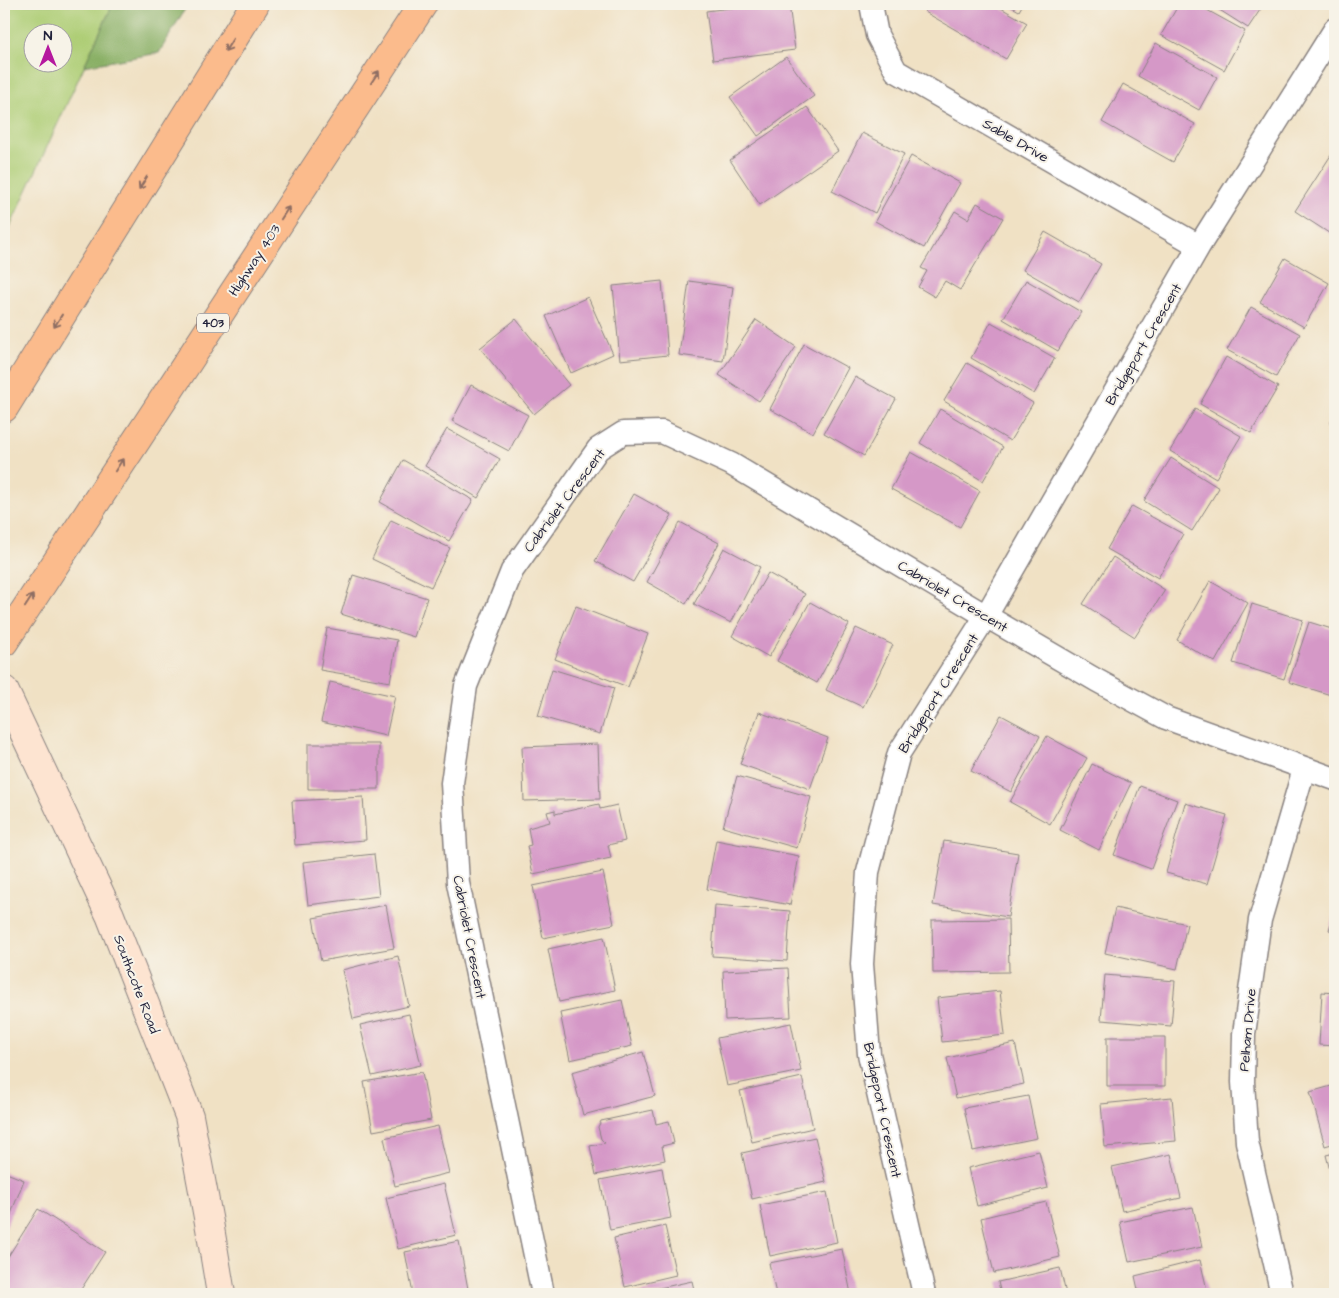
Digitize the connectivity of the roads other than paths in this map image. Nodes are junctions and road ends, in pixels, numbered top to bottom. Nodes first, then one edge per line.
1 (255, 4) edge
2 (423, 4) edge
3 (870, 4) edge
4 (1335, 29) edge
5 (1329, 56) edge
6 (1199, 246) junction
7 (4, 408) edge
8 (986, 616) junction
9 (4, 642) edge
10 (4, 690) edge
11 (1304, 769) junction
12 (1335, 779) edge
13 (221, 1294) edge
14 (543, 1294) edge
15 (924, 1294) edge
16 (1282, 1294) edge

1 -> 7 highway
9 -> 2 highway, Highway 403 / 403
3 - 6 street, Sable Drive
4 - 5 street, Bridgeport Crescent
5 - 6 street, Bridgeport Crescent
6 - 8 street, Bridgeport Crescent
8 - 11 street, Cabriolet Crescent
8 - 14 street, Cabriolet Crescent
8 - 15 street, Bridgeport Crescent
10 - 13 main road, Southcote Road
11 - 12 street, Cabriolet Crescent
11 - 16 street, Pelham Drive

